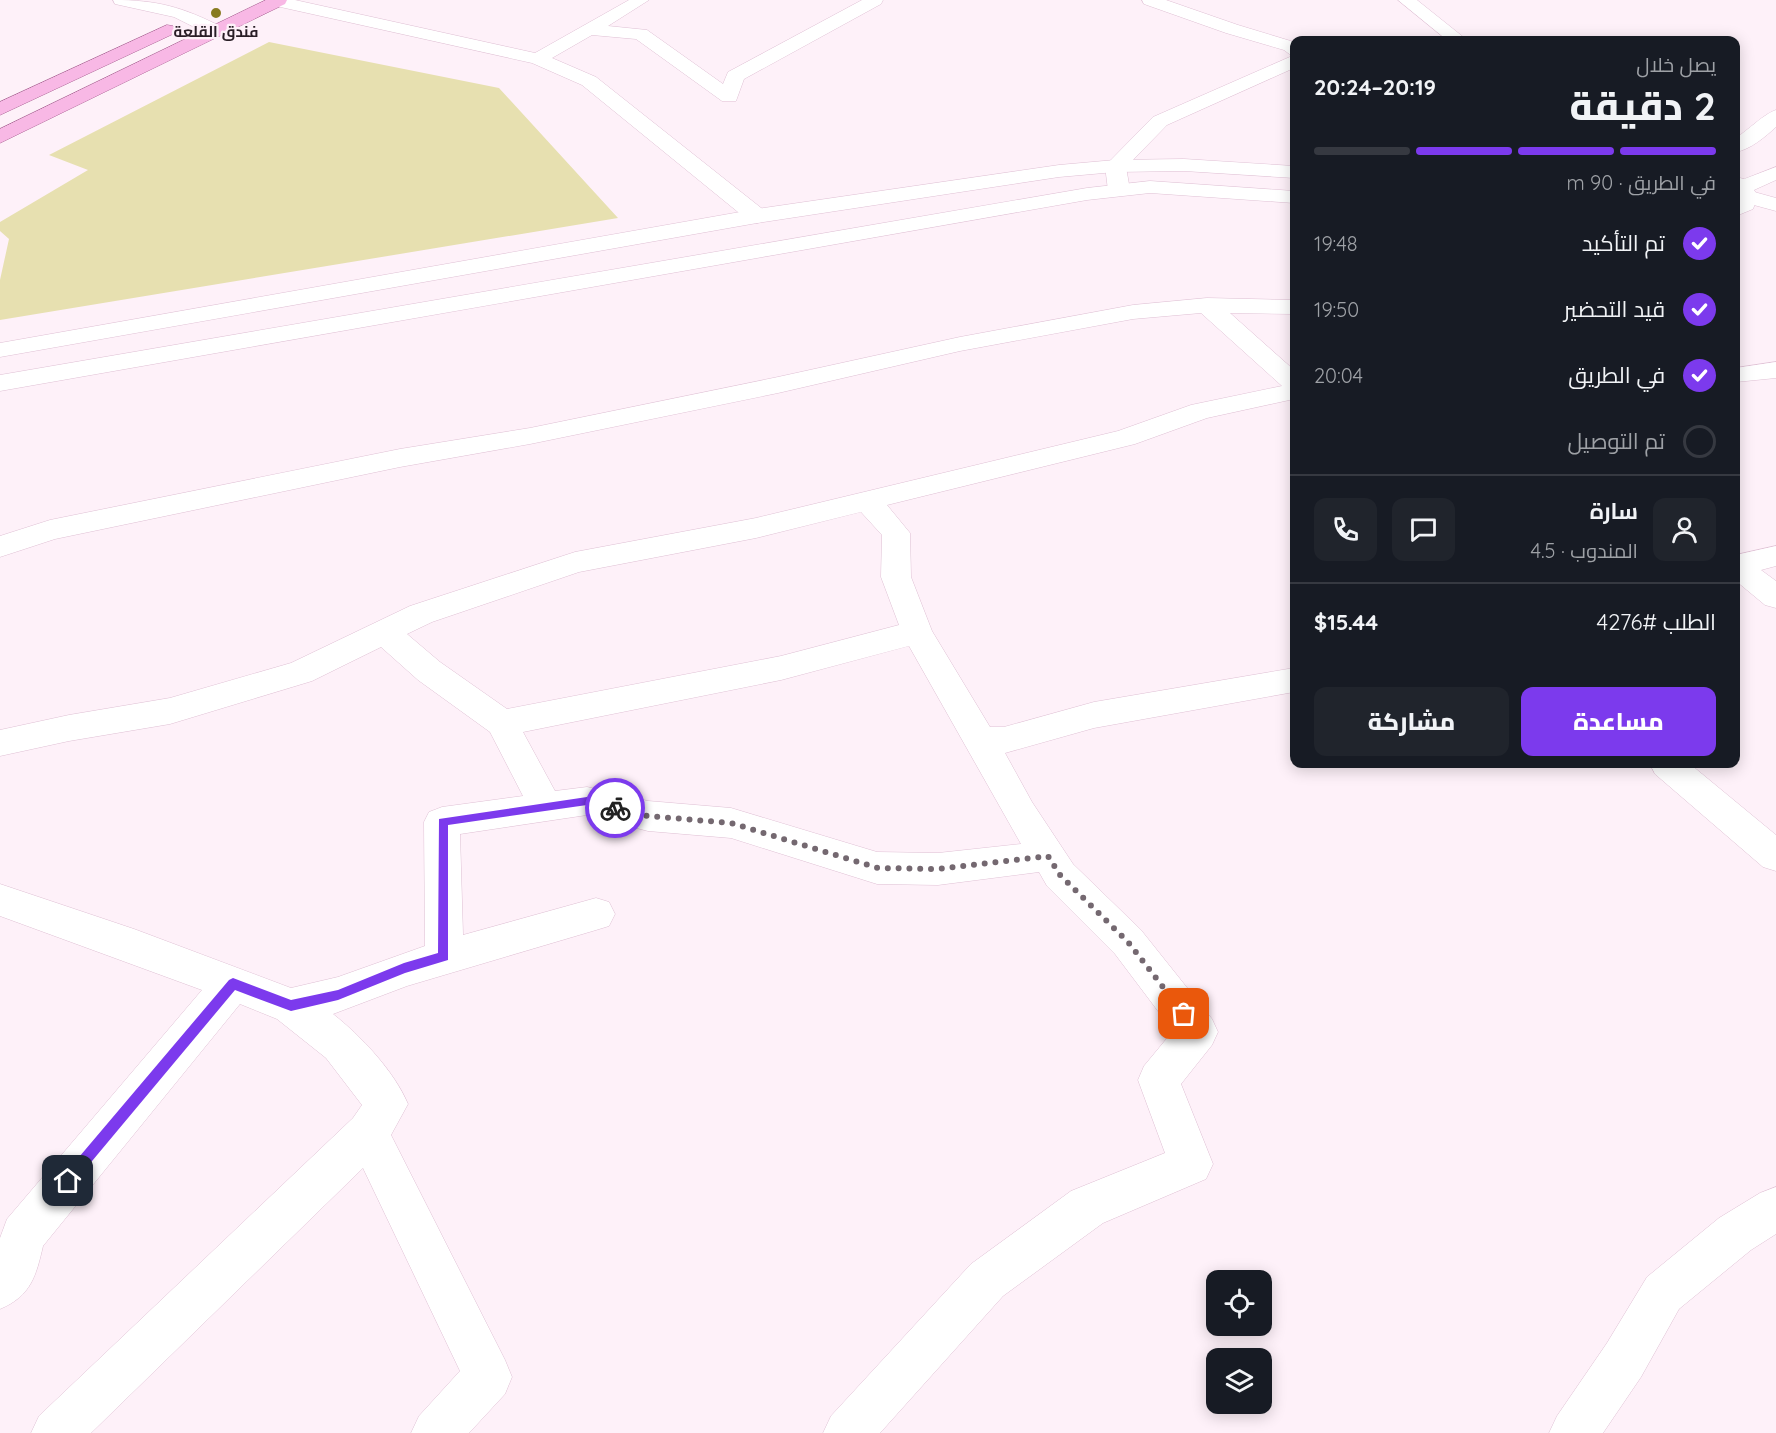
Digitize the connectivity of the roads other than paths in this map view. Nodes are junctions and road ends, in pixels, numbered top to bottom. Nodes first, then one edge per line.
1 (121, 0) edge
2 (642, 0) edge
3 (875, 0) edge
4 (1150, 0) edge
5 (1406, 0) edge
6 (277, 1) edge
7 (212, 9) dead end
8 (193, 18) junction
9 (589, 30) junction
10 (216, 31) junction
11 (1453, 36) edge
12 (1290, 46) edge
13 (538, 59) junction
14 (1290, 63) edge
15 (0, 109) edge
16 (1776, 116) edge
17 (0, 137) edge
18 (1740, 144) edge
19 (1115, 166) junction
20 (1290, 172) edge
21 (1776, 173) edge
22 (1119, 190) junction
23 (1740, 194) edge
24 (1290, 197) edge
25 (1776, 205) edge
26 (757, 216) junction
27 (1207, 305) junction
28 (1290, 308) edge
29 (0, 350) edge
30 (1776, 370) edge
31 (1740, 374) edge
32 (1290, 379) edge
33 (0, 383) edge
34 (1290, 392) edge
35 (867, 501) junction
36 (0, 547) edge
37 (1776, 556) edge
38 (1740, 564) edge
39 (1740, 568) edge
40 (1776, 597) edge
41 (384, 632) junction
42 (918, 632) junction
43 (1290, 681) edge
44 (502, 723) junction
45 (980, 740) junction
46 (0, 743) edge
47 (1672, 768) edge
48 (546, 807) junction
49 (1048, 856) junction
50 (1776, 856) edge
51 (0, 900) edge
52 (596, 914) dead end
53 (444, 957) junction
54 (233, 983) junction
55 (291, 1006) junction
56 (368, 1133) junction
57 (1776, 1209) edge
58 (0, 1286) edge
59 (56, 1433) edge
60 (436, 1433) edge
61 (848, 1433) edge
62 (1575, 1433) edge

1 - 8 street
2 - 9 street
3 - 9 street
4 - 12 street
5 - 11 street
6 - 10 main road
6 - 13 street
7 - 8 main road
8 - 10 street
8 - 15 main road
9 - 13 street
10 - 17 main road
13 - 26 street
14 - 19 street
16 - 18 street
19 - 20 street
19 - 22 street
19 - 26 street
21 - 23 street
22 - 24 street
22 - 33 street
23 - 25 street
26 - 29 street
27 - 28 street
27 - 32 street
27 - 36 street
30 - 31 street
34 - 35 street
35 - 41 street
35 - 42 street
37 - 38 street
39 - 40 street
41 - 44 street
41 - 46 street
42 - 44 street
42 - 45 street
43 - 45 street
44 - 48 street
45 - 49 street
47 - 50 street
48 - 49 street
48 - 53 street
49 - 61 street
51 - 54 street
52 - 53 street
53 - 55 street
54 - 55 street
54 - 58 street
55 - 56 street
56 - 59 street
56 - 60 street
57 - 62 street

